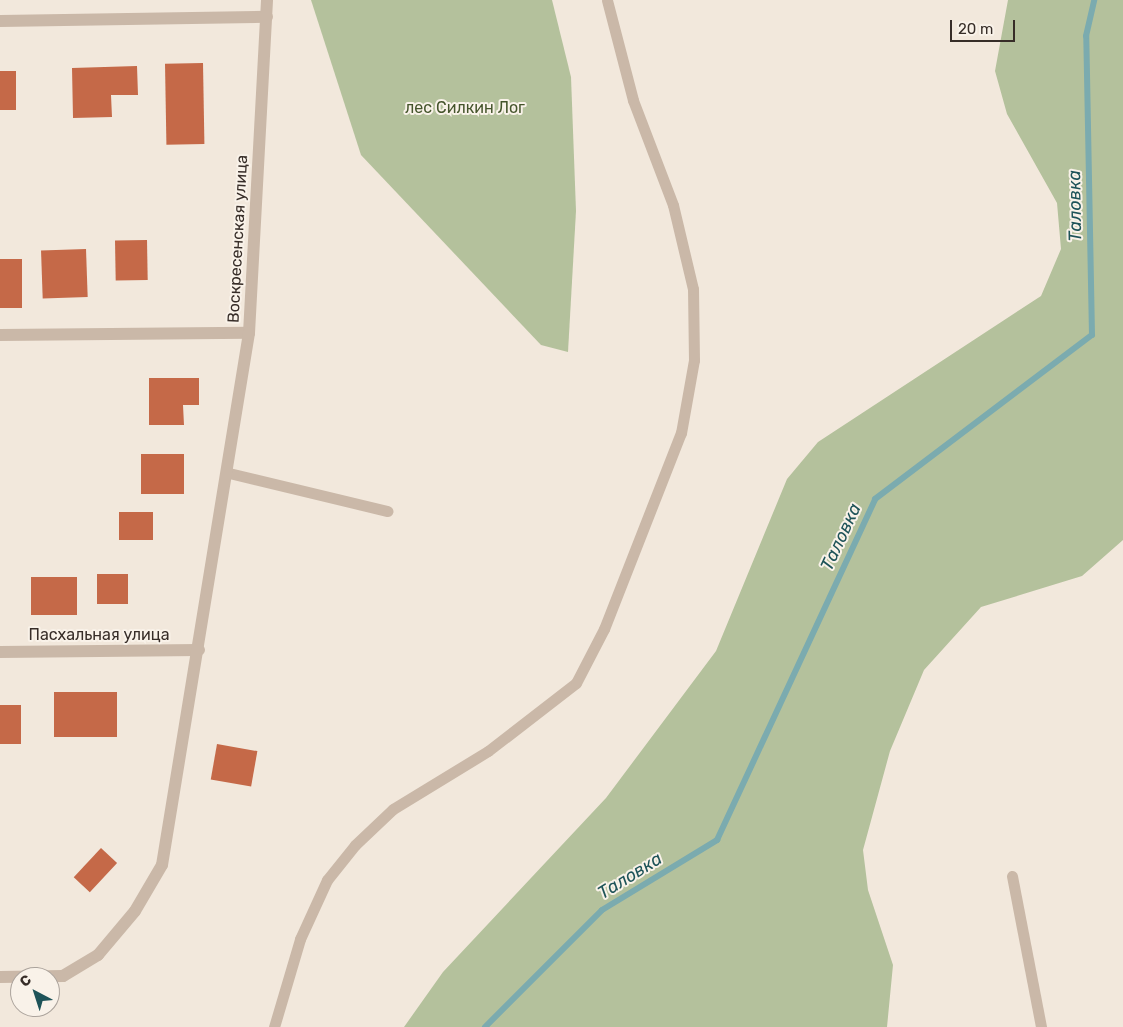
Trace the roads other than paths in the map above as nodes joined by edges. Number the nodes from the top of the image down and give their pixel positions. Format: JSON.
{"nodes":[{"id":1,"x":267,"y":0,"type":"edge"},
{"id":2,"x":607,"y":0,"type":"edge"},
{"id":3,"x":267,"y":17,"type":"junction"},
{"id":4,"x":0,"y":21,"type":"edge"},
{"id":5,"x":249,"y":333,"type":"junction"},
{"id":6,"x":0,"y":335,"type":"edge"},
{"id":7,"x":229,"y":473,"type":"junction"},
{"id":8,"x":388,"y":511,"type":"dead end"},
{"id":9,"x":199,"y":650,"type":"junction"},
{"id":10,"x":0,"y":652,"type":"edge"},
{"id":11,"x":1012,"y":876,"type":"dead end"},
{"id":12,"x":0,"y":977,"type":"edge"},
{"id":13,"x":274,"y":1027,"type":"edge"},
{"id":14,"x":1041,"y":1027,"type":"edge"}],
"edges":[{"from":1,"to":3,"type":"street","name":"Воскресенская улица"},
{"from":2,"to":13,"type":"lane"},
{"from":3,"to":4,"type":"street"},
{"from":3,"to":5,"type":"street","name":"Воскресенская улица"},
{"from":5,"to":6,"type":"street","name":"Воскресенская улица"},
{"from":5,"to":7,"type":"street"},
{"from":7,"to":8,"type":"lane"},
{"from":7,"to":9,"type":"street"},
{"from":9,"to":10,"type":"street","name":"Пасхальная улица"},
{"from":9,"to":12,"type":"street"},
{"from":11,"to":14,"type":"lane"}]}
